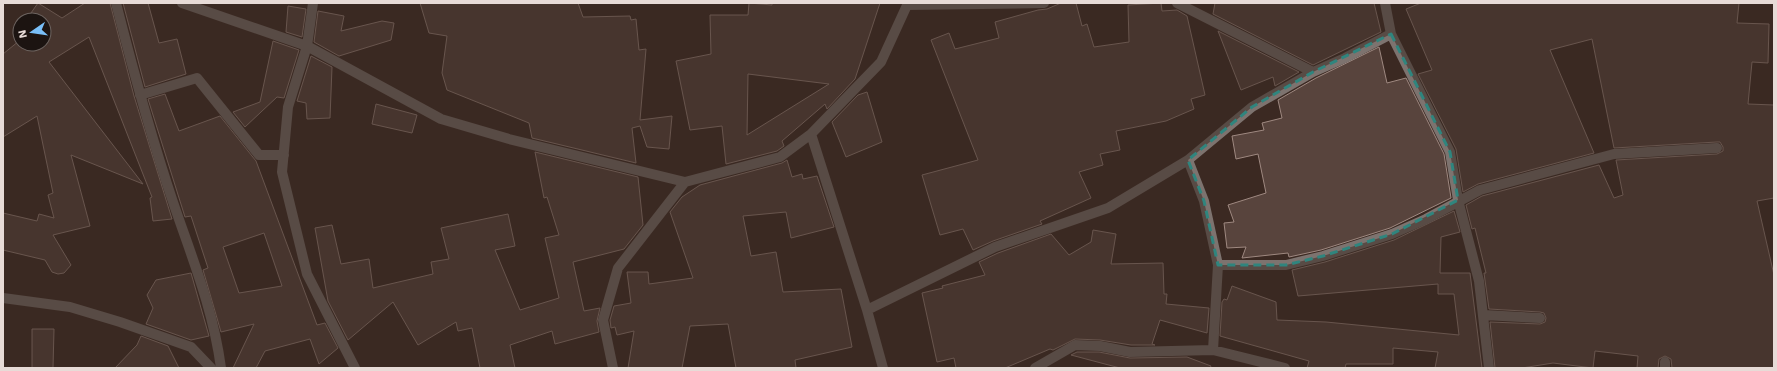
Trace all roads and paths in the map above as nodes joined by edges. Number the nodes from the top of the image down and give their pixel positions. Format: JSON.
{"nodes":[{"id":1,"x":116,"y":3,"type":"edge"},
{"id":2,"x":182,"y":3,"type":"edge"},
{"id":3,"x":313,"y":3,"type":"edge"},
{"id":4,"x":1044,"y":3,"type":"edge"},
{"id":5,"x":1177,"y":3,"type":"edge"},
{"id":6,"x":1385,"y":3,"type":"edge"},
{"id":7,"x":908,"y":4,"type":"edge"},
{"id":8,"x":1392,"y":34,"type":"junction"},
{"id":9,"x":307,"y":46,"type":"junction"},
{"id":10,"x":1313,"y":72,"type":"junction"},
{"id":11,"x":140,"y":95,"type":"junction"},
{"id":12,"x":811,"y":134,"type":"junction"},
{"id":13,"x":1717,"y":148,"type":"dead end"},
{"id":14,"x":284,"y":155,"type":"junction"},
{"id":15,"x":1188,"y":160,"type":"junction"},
{"id":16,"x":685,"y":182,"type":"junction"},
{"id":17,"x":1458,"y":200,"type":"junction"},
{"id":18,"x":1218,"y":265,"type":"junction"},
{"id":19,"x":3,"y":298,"type":"edge"},
{"id":20,"x":867,"y":310,"type":"junction"},
{"id":21,"x":1484,"y":315,"type":"junction"},
{"id":22,"x":1540,"y":318,"type":"dead end"},
{"id":23,"x":1213,"y":350,"type":"junction"},
{"id":24,"x":211,"y":368,"type":"edge"},
{"id":25,"x":220,"y":368,"type":"edge"},
{"id":26,"x":355,"y":368,"type":"edge"},
{"id":27,"x":613,"y":368,"type":"edge"},
{"id":28,"x":883,"y":368,"type":"edge"},
{"id":29,"x":1035,"y":368,"type":"edge"},
{"id":30,"x":1285,"y":368,"type":"edge"},
{"id":31,"x":1489,"y":368,"type":"edge"}],
"edges":[{"from":1,"to":11,"type":"street"},
{"from":2,"to":9,"type":"street"},
{"from":3,"to":9,"type":"street"},
{"from":4,"to":7,"type":"street"},
{"from":5,"to":10,"type":"street"},
{"from":6,"to":8,"type":"street"},
{"from":7,"to":12,"type":"street"},
{"from":8,"to":10,"type":"street"},
{"from":8,"to":17,"type":"street"},
{"from":9,"to":14,"type":"street"},
{"from":9,"to":16,"type":"street"},
{"from":10,"to":15,"type":"street"},
{"from":11,"to":14,"type":"street"},
{"from":11,"to":25,"type":"street"},
{"from":12,"to":16,"type":"street"},
{"from":12,"to":20,"type":"street"},
{"from":13,"to":17,"type":"street"},
{"from":14,"to":26,"type":"street"},
{"from":15,"to":18,"type":"street"},
{"from":15,"to":20,"type":"street"},
{"from":16,"to":27,"type":"street"},
{"from":17,"to":18,"type":"street"},
{"from":17,"to":21,"type":"street"},
{"from":18,"to":23,"type":"street"},
{"from":19,"to":24,"type":"street"},
{"from":20,"to":28,"type":"street"},
{"from":21,"to":22,"type":"street"},
{"from":21,"to":31,"type":"street"},
{"from":23,"to":29,"type":"street"},
{"from":23,"to":30,"type":"street"}]}
